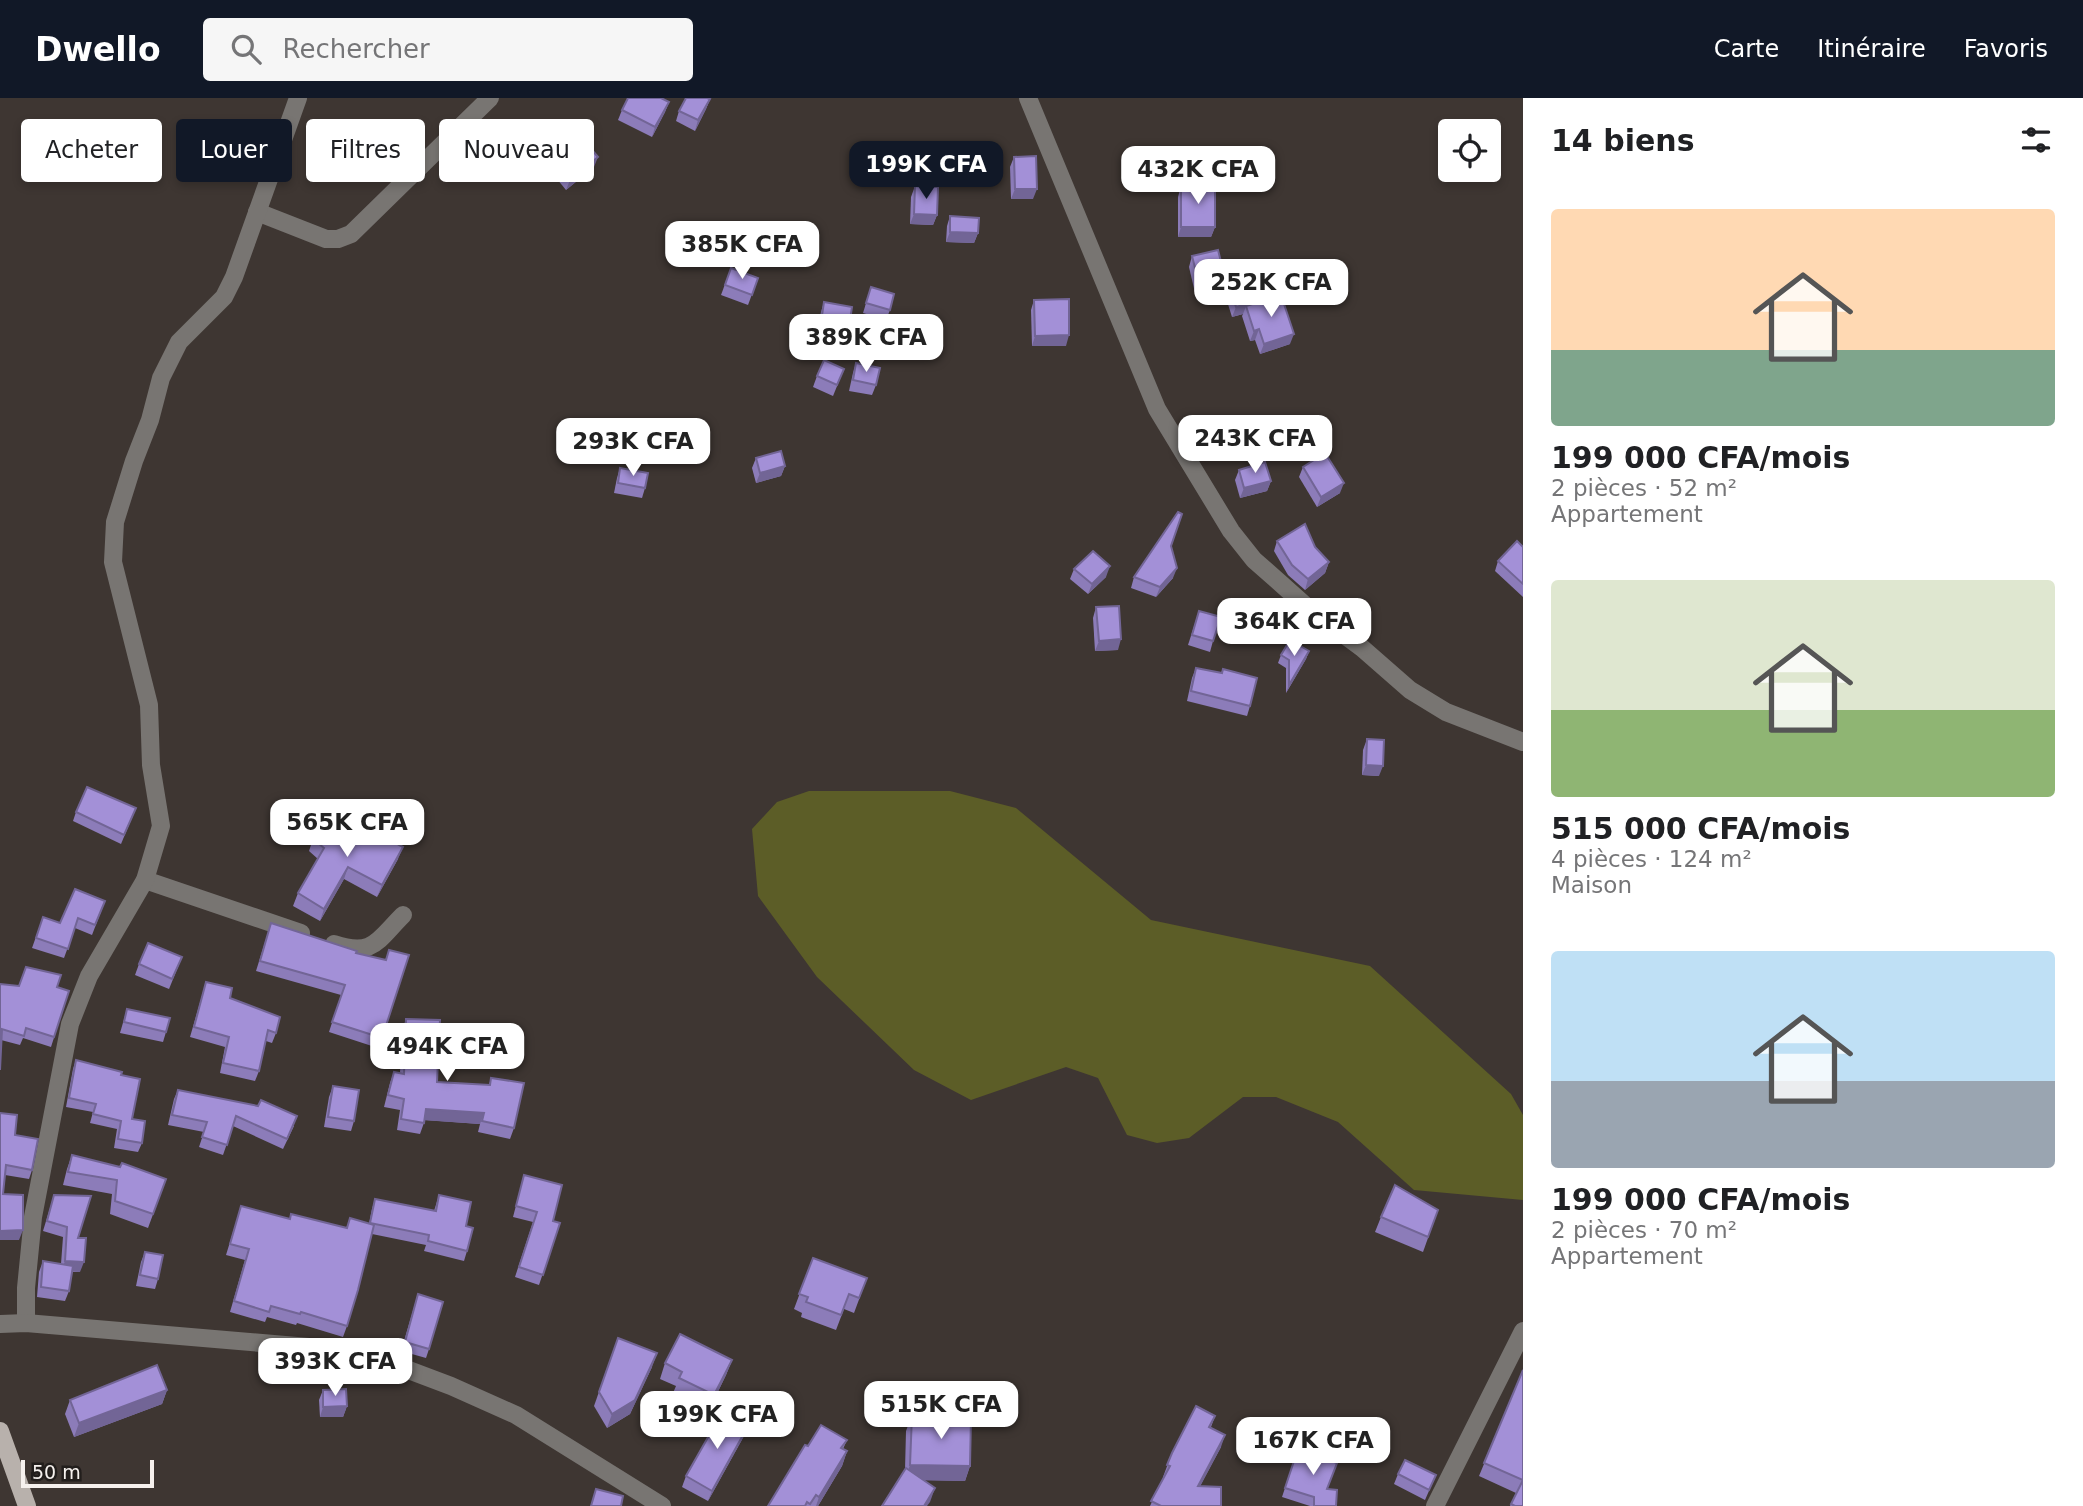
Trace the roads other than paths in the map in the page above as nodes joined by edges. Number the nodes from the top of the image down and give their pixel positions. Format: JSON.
{"nodes":[{"id":1,"x":298,"y":98,"type":"edge"},
{"id":2,"x":490,"y":98,"type":"edge"},
{"id":3,"x":1028,"y":98,"type":"edge"},
{"id":4,"x":257,"y":212,"type":"junction"},
{"id":5,"x":1523,"y":742,"type":"edge"},
{"id":6,"x":145,"y":880,"type":"junction"},
{"id":7,"x":403,"y":915,"type":"dead end"},
{"id":8,"x":26,"y":1323,"type":"junction"},
{"id":9,"x":0,"y":1324,"type":"edge"},
{"id":10,"x":1523,"y":1331,"type":"edge"},
{"id":11,"x":0,"y":1431,"type":"edge"},
{"id":12,"x":27,"y":1506,"type":"edge"},
{"id":13,"x":662,"y":1506,"type":"edge"},
{"id":14,"x":1435,"y":1506,"type":"edge"}],
"edges":[{"from":1,"to":4,"type":"street"},
{"from":2,"to":4,"type":"street"},
{"from":3,"to":5,"type":"street"},
{"from":4,"to":6,"type":"street"},
{"from":6,"to":7,"type":"street"},
{"from":6,"to":8,"type":"street"},
{"from":8,"to":9,"type":"street"},
{"from":8,"to":13,"type":"street"},
{"from":10,"to":14,"type":"street"},
{"from":11,"to":12,"type":"main road"}]}
